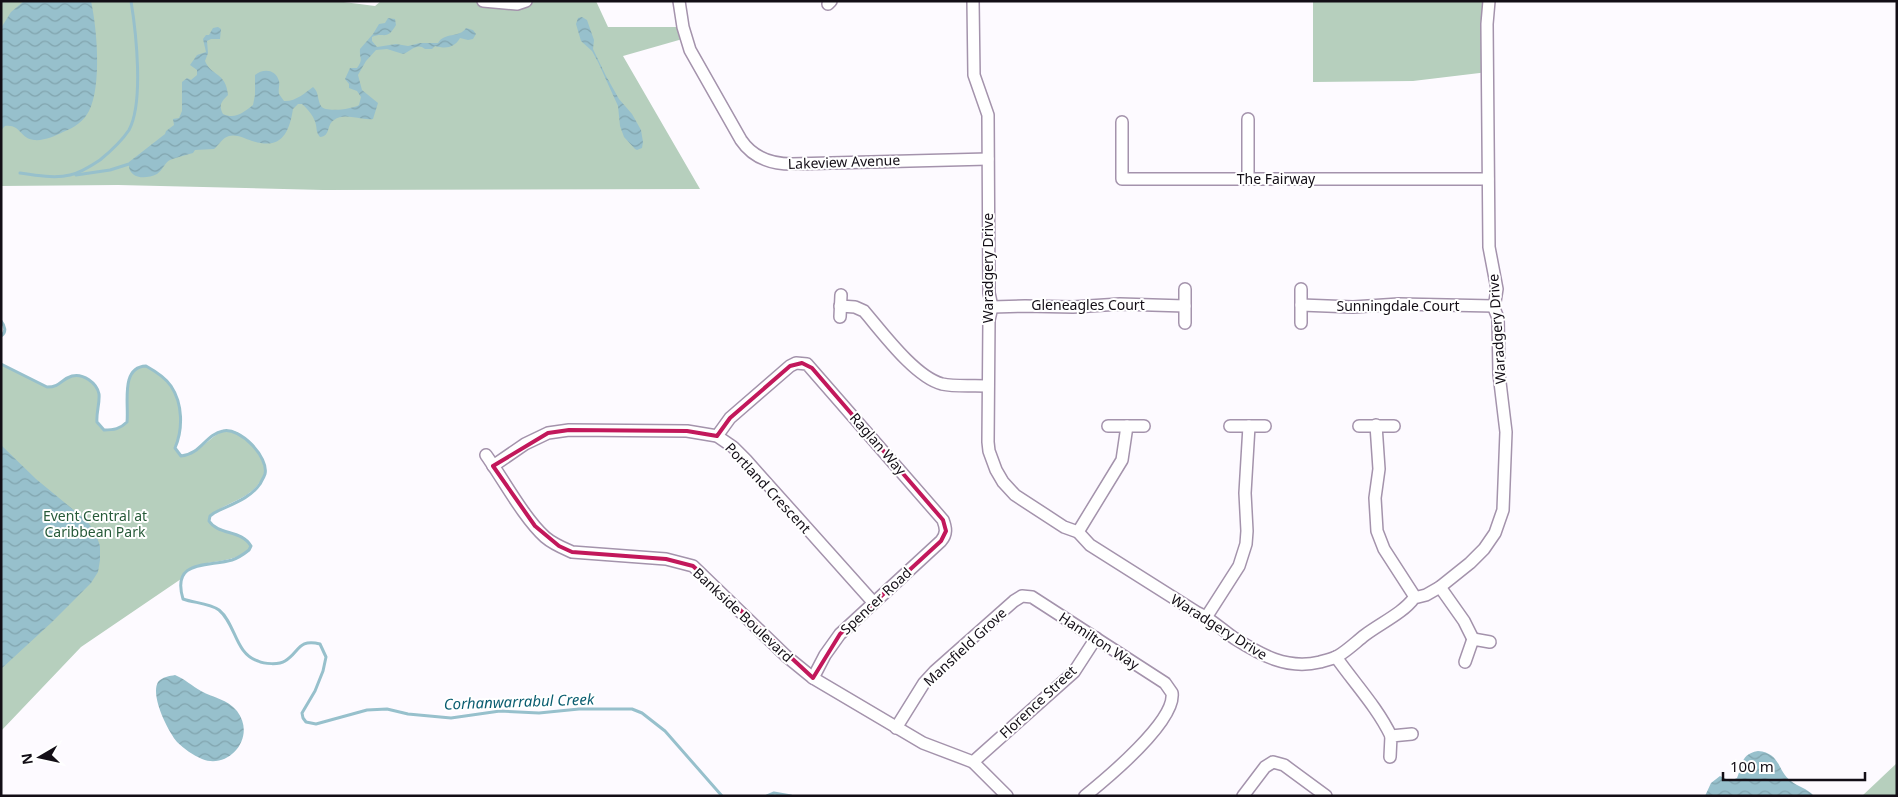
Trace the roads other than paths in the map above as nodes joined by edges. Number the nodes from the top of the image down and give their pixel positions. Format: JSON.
{"nodes":[{"id":1,"x":483,"y":1,"type":"edge"},
{"id":2,"x":526,"y":1,"type":"edge"},
{"id":3,"x":679,"y":1,"type":"edge"},
{"id":4,"x":973,"y":1,"type":"edge"},
{"id":5,"x":1490,"y":1,"type":"edge"},
{"id":6,"x":499,"y":2,"type":"edge"},
{"id":7,"x":1248,"y":120,"type":"dead end"},
{"id":8,"x":1122,"y":122,"type":"dead end"},
{"id":9,"x":988,"y":159,"type":"junction"},
{"id":10,"x":1248,"y":178,"type":"junction"},
{"id":11,"x":1488,"y":179,"type":"junction"},
{"id":12,"x":1185,"y":289,"type":"dead end"},
{"id":13,"x":1301,"y":289,"type":"dead end"},
{"id":14,"x":1301,"y":305,"type":"junction"},
{"id":15,"x":840,"y":306,"type":"dead end"},
{"id":16,"x":1184,"y":306,"type":"junction"},
{"id":17,"x":1494,"y":306,"type":"junction"},
{"id":18,"x":992,"y":307,"type":"junction"},
{"id":19,"x":1185,"y":323,"type":"dead end"},
{"id":20,"x":1301,"y":323,"type":"dead end"},
{"id":21,"x":988,"y":386,"type":"junction"},
{"id":22,"x":1376,"y":425,"type":"junction"},
{"id":23,"x":1108,"y":426,"type":"dead end"},
{"id":24,"x":1127,"y":426,"type":"junction"},
{"id":25,"x":1144,"y":426,"type":"dead end"},
{"id":26,"x":1230,"y":426,"type":"dead end"},
{"id":27,"x":1248,"y":426,"type":"junction"},
{"id":28,"x":1265,"y":426,"type":"dead end"},
{"id":29,"x":1359,"y":426,"type":"dead end"},
{"id":30,"x":1394,"y":426,"type":"dead end"},
{"id":31,"x":718,"y":436,"type":"junction"},
{"id":32,"x":486,"y":455,"type":"dead end"},
{"id":33,"x":493,"y":466,"type":"junction"},
{"id":34,"x":946,"y":531,"type":"joint"},
{"id":35,"x":1078,"y":532,"type":"junction"},
{"id":36,"x":1440,"y":587,"type":"junction"},
{"id":37,"x":1022,"y":596,"type":"joint"},
{"id":38,"x":1415,"y":597,"type":"junction"},
{"id":39,"x":873,"y":602,"type":"junction"},
{"id":40,"x":1207,"y":616,"type":"junction"},
{"id":41,"x":1096,"y":638,"type":"junction"},
{"id":42,"x":1473,"y":639,"type":"junction"},
{"id":43,"x":1490,"y":642,"type":"dead end"},
{"id":44,"x":1336,"y":657,"type":"junction"},
{"id":45,"x":1465,"y":662,"type":"dead end"},
{"id":46,"x":813,"y":678,"type":"junction"},
{"id":47,"x":896,"y":728,"type":"junction"},
{"id":48,"x":1412,"y":734,"type":"dead end"},
{"id":49,"x":1391,"y":736,"type":"junction"},
{"id":50,"x":1390,"y":757,"type":"dead end"},
{"id":51,"x":973,"y":762,"type":"junction"},
{"id":52,"x":1007,"y":796,"type":"edge"},
{"id":53,"x":1085,"y":796,"type":"edge"},
{"id":54,"x":1243,"y":796,"type":"edge"},
{"id":55,"x":1326,"y":796,"type":"edge"}],
"edges":[{"from":1,"to":6,"type":"street"},
{"from":2,"to":6,"type":"street"},
{"from":3,"to":9,"type":"street","name":"Lakeview Avenue"},
{"from":4,"to":9,"type":"street","name":"Waradgery Drive"},
{"from":5,"to":11,"type":"street","name":"Waradgery Drive"},
{"from":7,"to":10,"type":"street"},
{"from":8,"to":10,"type":"street","name":"The Fairway"},
{"from":9,"to":18,"type":"street","name":"Waradgery Drive"},
{"from":10,"to":11,"type":"street","name":"The Fairway"},
{"from":11,"to":17,"type":"street","name":"Waradgery Drive"},
{"from":12,"to":16,"type":"street"},
{"from":13,"to":14,"type":"street"},
{"from":14,"to":17,"type":"street","name":"Sunningdale Court"},
{"from":14,"to":20,"type":"street"},
{"from":15,"to":21,"type":"street"},
{"from":16,"to":18,"type":"street","name":"Gleneagles Court"},
{"from":16,"to":19,"type":"street"},
{"from":17,"to":36,"type":"street","name":"Waradgery Drive"},
{"from":18,"to":21,"type":"street","name":"Waradgery Drive"},
{"from":21,"to":35,"type":"street","name":"Waradgery Drive"},
{"from":22,"to":29,"type":"street"},
{"from":22,"to":30,"type":"street"},
{"from":22,"to":38,"type":"street"},
{"from":23,"to":24,"type":"street"},
{"from":24,"to":25,"type":"street"},
{"from":24,"to":35,"type":"street"},
{"from":26,"to":27,"type":"street"},
{"from":27,"to":28,"type":"street"},
{"from":27,"to":40,"type":"street"},
{"from":31,"to":33,"type":"street","name":"Portland Crescent"},
{"from":31,"to":34,"type":"street","name":"Raglan Way"},
{"from":31,"to":39,"type":"street","name":"Portland Crescent"},
{"from":32,"to":33,"type":"street","name":"Bankside Boulevard"},
{"from":33,"to":46,"type":"street","name":"Bankside Boulevard"},
{"from":34,"to":39,"type":"street","name":"Spencer Road"},
{"from":35,"to":40,"type":"street","name":"Waradgery Drive"},
{"from":36,"to":38,"type":"street","name":"Waradgery Drive"},
{"from":36,"to":42,"type":"street"},
{"from":37,"to":41,"type":"street","name":"Hamilton Way"},
{"from":37,"to":47,"type":"street","name":"Mansfield Grove"},
{"from":38,"to":44,"type":"street","name":"Waradgery Drive"},
{"from":39,"to":46,"type":"street","name":"Spencer Road"},
{"from":40,"to":44,"type":"street","name":"Waradgery Drive"},
{"from":41,"to":51,"type":"street","name":"Florence Street"},
{"from":41,"to":53,"type":"street","name":"Hamilton Way"},
{"from":42,"to":43,"type":"street"},
{"from":42,"to":45,"type":"street"},
{"from":44,"to":49,"type":"street"},
{"from":46,"to":47,"type":"street","name":"Bankside Boulevard"},
{"from":47,"to":51,"type":"street","name":"Bankside Boulevard"},
{"from":48,"to":49,"type":"street"},
{"from":49,"to":50,"type":"street"},
{"from":51,"to":52,"type":"street","name":"Bankside Boulevard"},
{"from":54,"to":55,"type":"street"}]}
